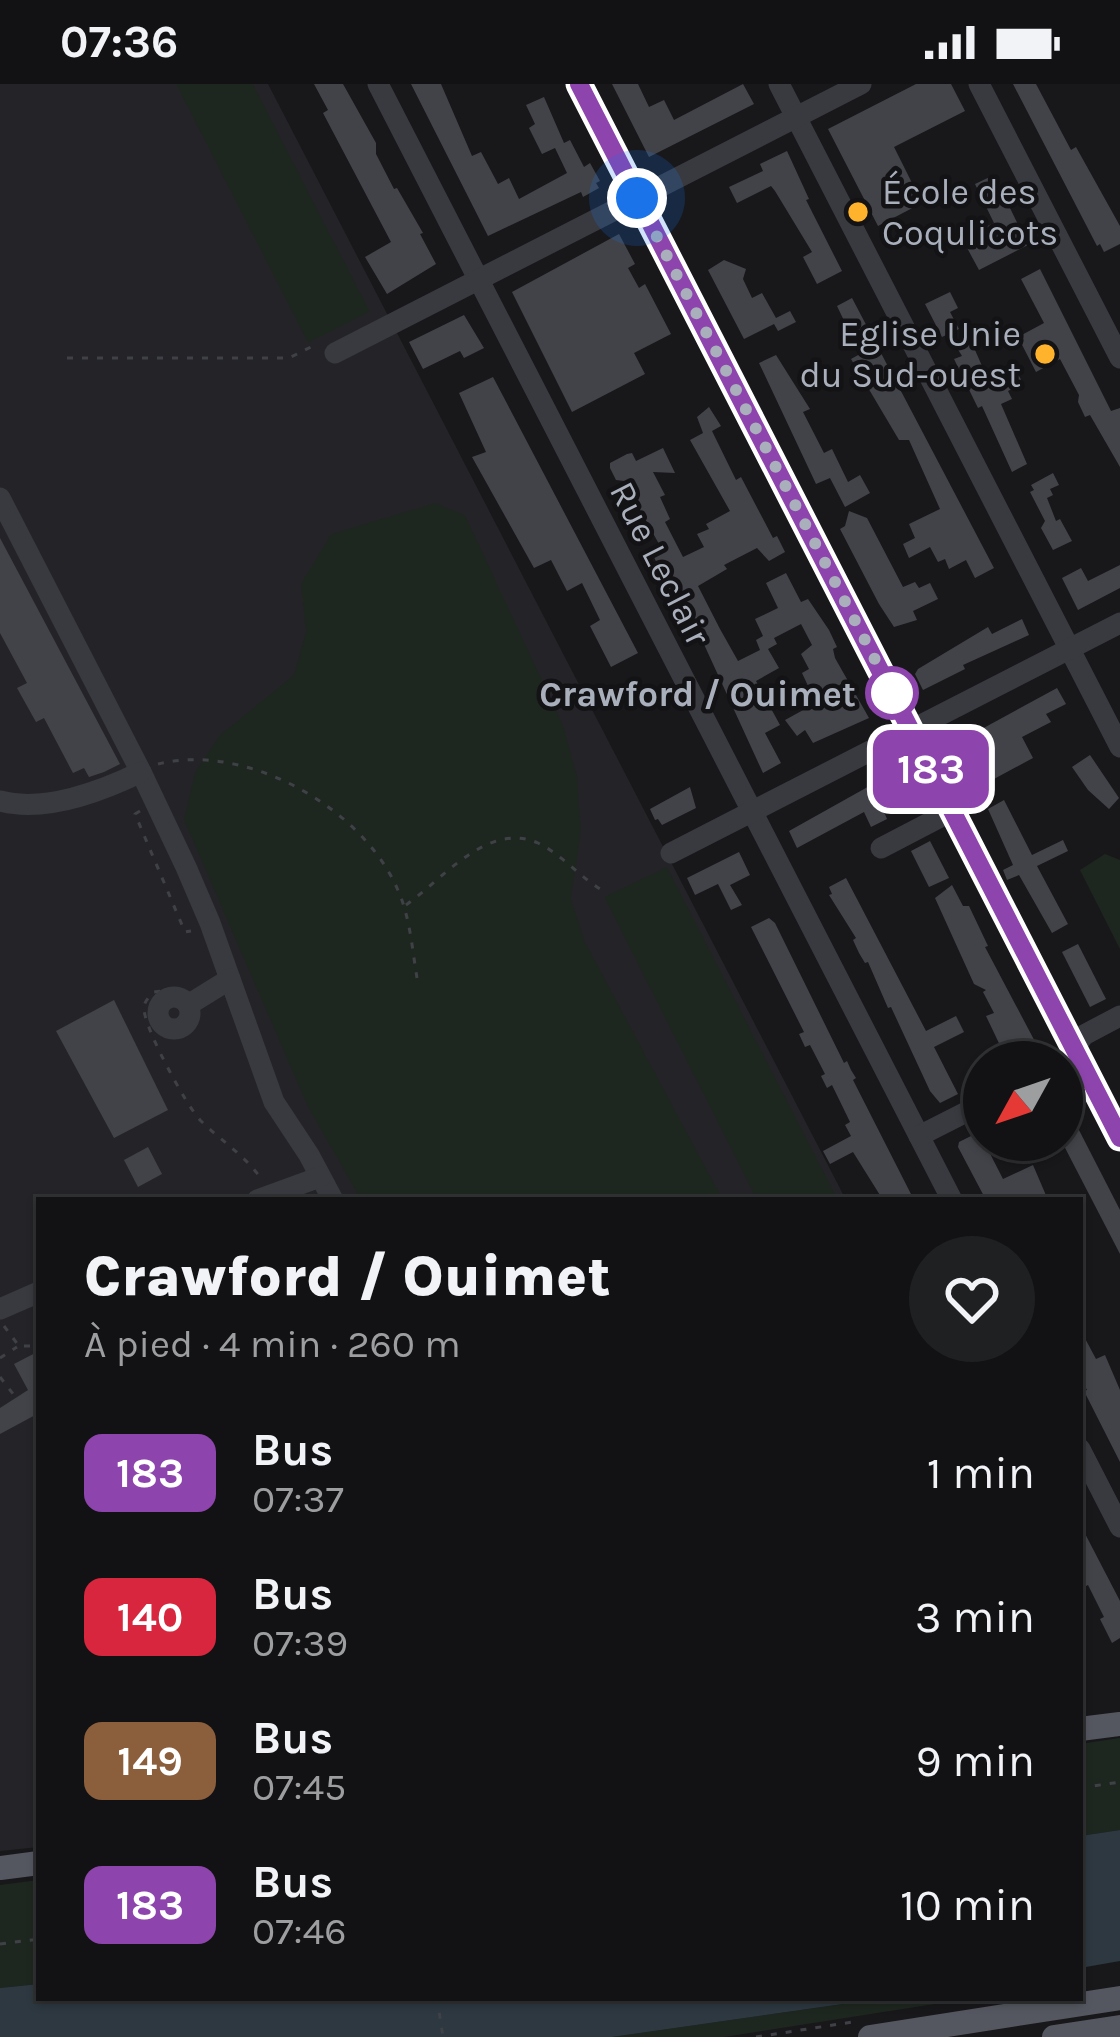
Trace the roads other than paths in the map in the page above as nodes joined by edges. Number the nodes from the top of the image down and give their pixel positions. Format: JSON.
{"nodes":[{"id":1,"x":378,"y":84,"type":"edge"},
{"id":2,"x":579,"y":84,"type":"edge"},
{"id":3,"x":779,"y":84,"type":"edge"},
{"id":4,"x":861,"y":84,"type":"edge"},
{"id":5,"x":980,"y":84,"type":"edge"},
{"id":6,"x":796,"y":118,"type":"junction"},
{"id":7,"x":637,"y":198,"type":"junction"},
{"id":8,"x":478,"y":279,"type":"junction"},
{"id":9,"x":324,"y":349,"type":"road end"},
{"id":10,"x":1120,"y":358,"type":"edge"},
{"id":11,"x":0,"y":499,"type":"edge"},
{"id":12,"x":1120,"y":622,"type":"edge"},
{"id":13,"x":1070,"y":649,"type":"junction"},
{"id":14,"x":911,"y":730,"type":"junction"},
{"id":15,"x":1120,"y":747,"type":"edge"},
{"id":16,"x":141,"y":772,"type":"junction"},
{"id":17,"x":0,"y":802,"type":"edge"},
{"id":18,"x":752,"y":811,"type":"junction"},
{"id":19,"x":952,"y":811,"type":"junction"},
{"id":20,"x":881,"y":848,"type":"dead end"},
{"id":21,"x":671,"y":853,"type":"dead end"},
{"id":22,"x":230,"y":979,"type":"junction"},
{"id":23,"x":188,"y":1006,"type":"dead end"},
{"id":24,"x":1120,"y":1016,"type":"edge"},
{"id":25,"x":1061,"y":1041,"type":"edge"},
{"id":26,"x":1079,"y":1041,"type":"edge"},
{"id":27,"x":1083,"y":1079,"type":"edge"},
{"id":28,"x":963,"y":1114,"type":"edge"},
{"id":29,"x":919,"y":1136,"type":"junction"},
{"id":30,"x":1120,"y":1138,"type":"edge"},
{"id":31,"x":320,"y":1177,"type":"junction"},
{"id":32,"x":265,"y":1197,"type":"edge"},
{"id":33,"x":331,"y":1197,"type":"edge"},
{"id":34,"x":950,"y":1197,"type":"edge"},
{"id":35,"x":36,"y":1293,"type":"edge"},
{"id":36,"x":0,"y":1309,"type":"edge"},
{"id":37,"x":1083,"y":1455,"type":"edge"},
{"id":38,"x":1120,"y":1527,"type":"edge"},
{"id":39,"x":1120,"y":1724,"type":"edge"},
{"id":40,"x":1083,"y":1729,"type":"edge"},
{"id":41,"x":36,"y":1863,"type":"edge"},
{"id":42,"x":0,"y":1868,"type":"edge"},
{"id":43,"x":1120,"y":1998,"type":"edge"},
{"id":44,"x":1120,"y":2026,"type":"edge"},
{"id":45,"x":870,"y":2037,"type":"edge"},
{"id":46,"x":1054,"y":2037,"type":"edge"}],
"edges":[{"from":1,"to":8,"type":"street","name":"Rue Leclair"},
{"from":2,"to":7,"type":"street"},
{"from":3,"to":6,"type":"street"},
{"from":4,"to":6,"type":"street"},
{"from":5,"to":10,"type":"street"},
{"from":6,"to":7,"type":"street"},
{"from":6,"to":13,"type":"street"},
{"from":7,"to":8,"type":"street"},
{"from":7,"to":14,"type":"street"},
{"from":8,"to":9,"type":"street"},
{"from":8,"to":18,"type":"street","name":"Rue Leclair"},
{"from":11,"to":16,"type":"street"},
{"from":12,"to":13,"type":"street"},
{"from":13,"to":14,"type":"street"},
{"from":13,"to":15,"type":"street"},
{"from":14,"to":18,"type":"street"},
{"from":14,"to":19,"type":"street"},
{"from":16,"to":17,"type":"street"},
{"from":16,"to":22,"type":"street"},
{"from":18,"to":21,"type":"street"},
{"from":18,"to":29,"type":"street","name":"Rue Leclair"},
{"from":19,"to":20,"type":"street"},
{"from":19,"to":25,"type":"street"},
{"from":22,"to":23,"type":"street"},
{"from":22,"to":31,"type":"street"},
{"from":24,"to":26,"type":"street"},
{"from":27,"to":30,"type":"street"},
{"from":28,"to":29,"type":"street"},
{"from":29,"to":34,"type":"street","name":"Rue Leclair"},
{"from":31,"to":32,"type":"street"},
{"from":31,"to":33,"type":"street"},
{"from":35,"to":36,"type":"street"},
{"from":37,"to":38,"type":"street"},
{"from":39,"to":40,"type":"main road"},
{"from":41,"to":42,"type":"main road"},
{"from":43,"to":45,"type":"main road"},
{"from":44,"to":46,"type":"main road"}]}
